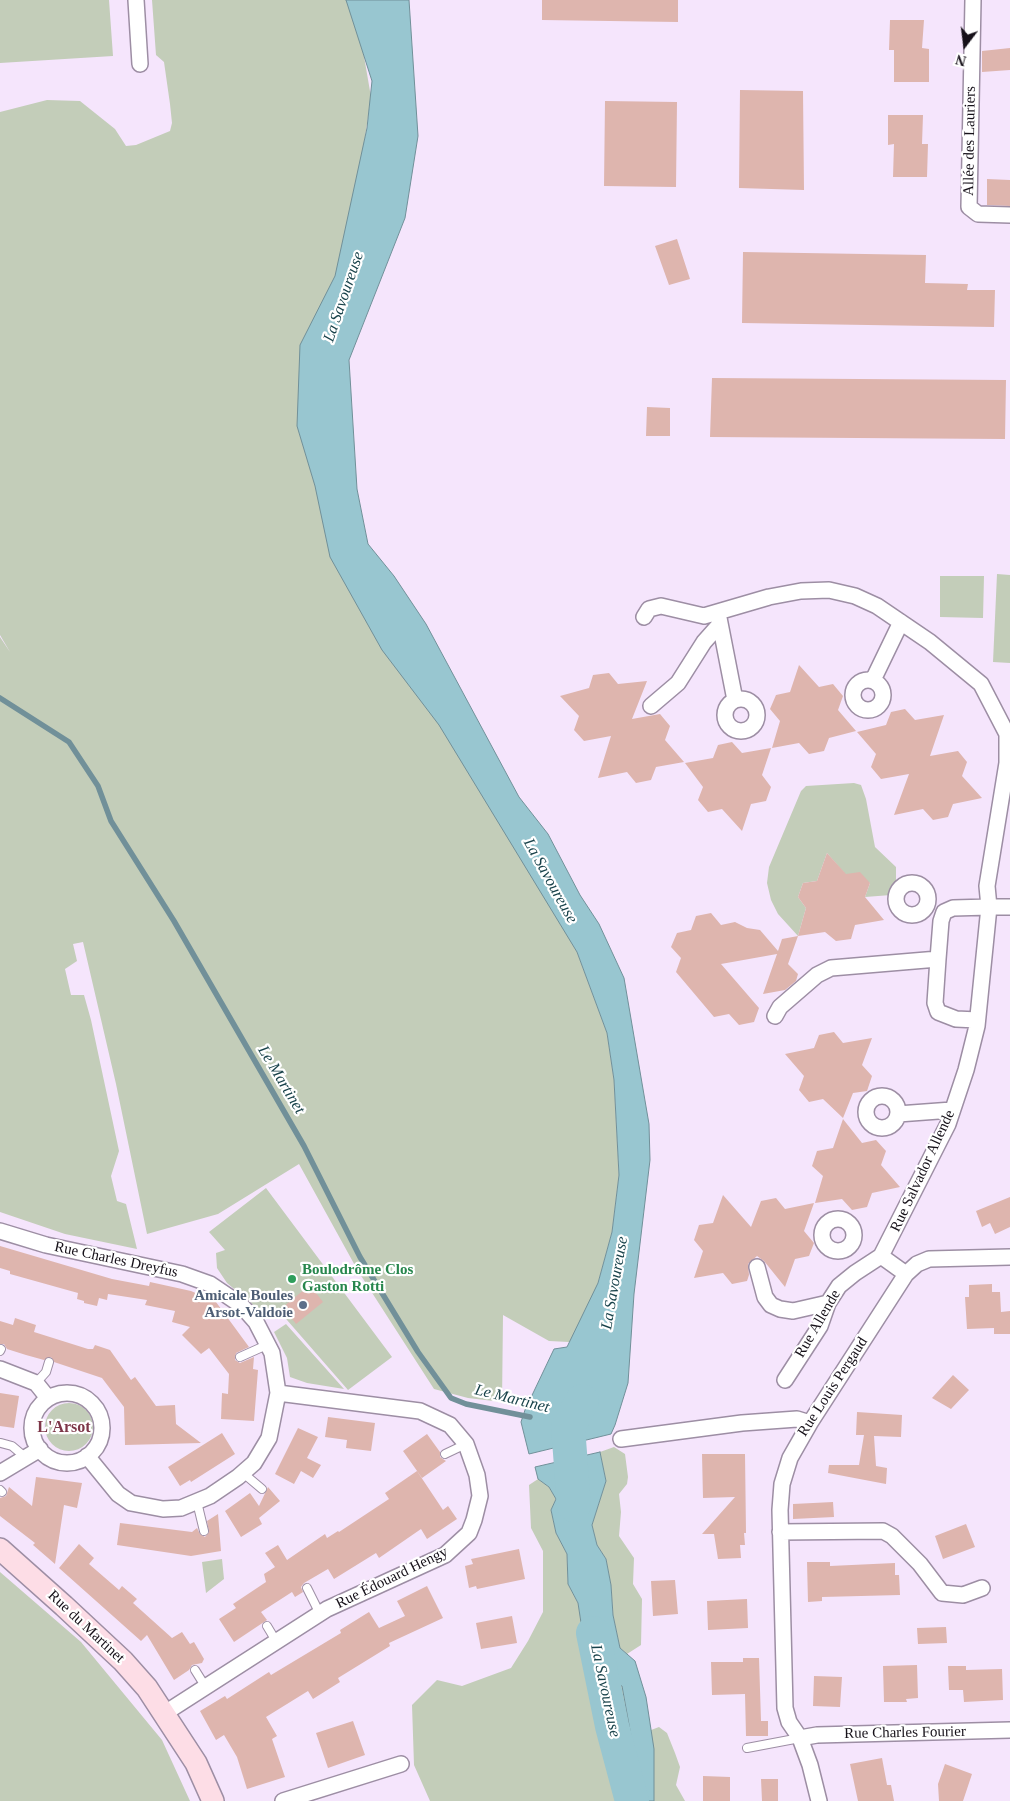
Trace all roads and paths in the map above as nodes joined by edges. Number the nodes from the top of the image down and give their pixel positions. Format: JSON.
{"nodes":[{"id":1,"x":136,"y":0,"type":"edge"},
{"id":2,"x":973,"y":0,"type":"edge"},
{"id":3,"x":140,"y":64,"type":"dead end"},
{"id":4,"x":1010,"y":215,"type":"edge"},
{"id":5,"x":644,"y":617,"type":"dead end"},
{"id":6,"x":719,"y":618,"type":"junction"},
{"id":7,"x":901,"y":622,"type":"junction"},
{"id":8,"x":873,"y":680,"type":"dead end"},
{"id":9,"x":735,"y":700,"type":"dead end"},
{"id":10,"x":651,"y":706,"type":"dead end"},
{"id":11,"x":928,"y":902,"type":"dead end"},
{"id":12,"x":989,"y":907,"type":"junction"},
{"id":13,"x":1010,"y":907,"type":"edge"},
{"id":14,"x":944,"y":912,"type":"junction"},
{"id":15,"x":938,"y":959,"type":"junction"},
{"id":16,"x":775,"y":1016,"type":"dead end"},
{"id":17,"x":977,"y":1020,"type":"junction"},
{"id":18,"x":952,"y":1110,"type":"junction"},
{"id":19,"x":898,"y":1114,"type":"dead end"},
{"id":20,"x":0,"y":1231,"type":"edge"},
{"id":21,"x":851,"y":1245,"type":"dead end"},
{"id":22,"x":1010,"y":1257,"type":"edge"},
{"id":23,"x":875,"y":1260,"type":"junction"},
{"id":24,"x":757,"y":1267,"type":"dead end"},
{"id":25,"x":906,"y":1274,"type":"junction"},
{"id":26,"x":828,"y":1303,"type":"junction"},
{"id":27,"x":269,"y":1344,"type":"junction"},
{"id":28,"x":240,"y":1357,"type":"dead end"},
{"id":29,"x":49,"y":1362,"type":"dead end"},
{"id":30,"x":0,"y":1369,"type":"edge"},
{"id":31,"x":785,"y":1380,"type":"dead end"},
{"id":32,"x":36,"y":1383,"type":"junction"},
{"id":33,"x":278,"y":1393,"type":"junction"},
{"id":34,"x":48,"y":1398,"type":"junction"},
{"id":35,"x":810,"y":1423,"type":"junction"},
{"id":36,"x":621,"y":1439,"type":"dead end"},
{"id":37,"x":1,"y":1444,"type":"edge"},
{"id":38,"x":466,"y":1444,"type":"junction"},
{"id":39,"x":40,"y":1449,"type":"junction"},
{"id":40,"x":445,"y":1454,"type":"dead end"},
{"id":41,"x":86,"y":1456,"type":"junction"},
{"id":42,"x":25,"y":1457,"type":"junction"},
{"id":43,"x":0,"y":1473,"type":"edge"},
{"id":44,"x":243,"y":1473,"type":"junction"},
{"id":45,"x":262,"y":1489,"type":"dead end"},
{"id":46,"x":197,"y":1502,"type":"junction"},
{"id":47,"x":204,"y":1531,"type":"dead end"},
{"id":48,"x":780,"y":1532,"type":"junction"},
{"id":49,"x":0,"y":1549,"type":"edge"},
{"id":50,"x":307,"y":1588,"type":"dead end"},
{"id":51,"x":982,"y":1588,"type":"dead end"},
{"id":52,"x":320,"y":1614,"type":"junction"},
{"id":53,"x":267,"y":1626,"type":"dead end"},
{"id":54,"x":276,"y":1641,"type":"junction"},
{"id":55,"x":195,"y":1670,"type":"dead end"},
{"id":56,"x":204,"y":1686,"type":"junction"},
{"id":57,"x":165,"y":1713,"type":"junction"},
{"id":58,"x":1010,"y":1730,"type":"edge"},
{"id":59,"x":800,"y":1738,"type":"junction"},
{"id":60,"x":747,"y":1748,"type":"dead end"},
{"id":61,"x":401,"y":1764,"type":"dead end"},
{"id":62,"x":213,"y":1801,"type":"edge"},
{"id":63,"x":283,"y":1801,"type":"edge"},
{"id":64,"x":819,"y":1801,"type":"edge"}],
"edges":[{"from":1,"to":3,"type":"street"},
{"from":2,"to":4,"type":"street","name":"Allée des Lauriers"},
{"from":5,"to":6,"type":"street","name":"Rue Salvador Allende"},
{"from":6,"to":7,"type":"street","name":"Rue Salvador Allende"},
{"from":6,"to":9,"type":"street"},
{"from":6,"to":10,"type":"street"},
{"from":7,"to":8,"type":"street"},
{"from":7,"to":12,"type":"street","name":"Rue Salvador Allende"},
{"from":11,"to":14,"type":"street"},
{"from":12,"to":13,"type":"street"},
{"from":12,"to":14,"type":"street"},
{"from":12,"to":17,"type":"street","name":"Rue Salvador Allende"},
{"from":14,"to":15,"type":"street"},
{"from":15,"to":16,"type":"street"},
{"from":15,"to":17,"type":"street"},
{"from":17,"to":18,"type":"street","name":"Rue Salvador Allende"},
{"from":18,"to":19,"type":"street"},
{"from":18,"to":23,"type":"street","name":"Rue Salvador Allende"},
{"from":20,"to":27,"type":"street","name":"Rue Charles Dreyfus"},
{"from":21,"to":23,"type":"street"},
{"from":22,"to":25,"type":"street","name":"Rue Louis Pergaud"},
{"from":23,"to":25,"type":"street"},
{"from":23,"to":26,"type":"street","name":"Rue Allende"},
{"from":24,"to":26,"type":"street"},
{"from":25,"to":35,"type":"street","name":"Rue Louis Pergaud"},
{"from":26,"to":31,"type":"street","name":"Rue Allende"},
{"from":27,"to":28,"type":"lane"},
{"from":27,"to":33,"type":"street","name":"Rue Charles Dreyfus"},
{"from":29,"to":32,"type":"lane"},
{"from":30,"to":32,"type":"street"},
{"from":32,"to":34,"type":"street"},
{"from":33,"to":38,"type":"street","name":"Rue Édouard Hengy"},
{"from":33,"to":44,"type":"street","name":"Rue Charles Dreyfus"},
{"from":34,"to":39,"type":"street"},
{"from":34,"to":41,"type":"street"},
{"from":35,"to":36,"type":"street"},
{"from":35,"to":48,"type":"street","name":"Rue Louis Pergaud"},
{"from":37,"to":42,"type":"lane"},
{"from":38,"to":40,"type":"lane"},
{"from":38,"to":52,"type":"street","name":"Rue Édouard Hengy"},
{"from":39,"to":41,"type":"street"},
{"from":39,"to":42,"type":"street"},
{"from":41,"to":46,"type":"street","name":"Rue Charles Dreyfus"},
{"from":42,"to":43,"type":"street"},
{"from":44,"to":45,"type":"lane"},
{"from":44,"to":46,"type":"street","name":"Rue Charles Dreyfus"},
{"from":46,"to":47,"type":"lane"},
{"from":48,"to":51,"type":"street"},
{"from":48,"to":59,"type":"street","name":"Rue Louis Pergaud"},
{"from":49,"to":57,"type":"main road","name":"Rue du Martinet"},
{"from":50,"to":52,"type":"lane"},
{"from":52,"to":54,"type":"street","name":"Rue Édouard Hengy"},
{"from":53,"to":54,"type":"lane"},
{"from":54,"to":56,"type":"street","name":"Rue Édouard Hengy"},
{"from":55,"to":56,"type":"lane"},
{"from":56,"to":57,"type":"street","name":"Rue Édouard Hengy"},
{"from":57,"to":62,"type":"main road","name":"Rue du Martinet"},
{"from":58,"to":59,"type":"street","name":"Rue Charles Fourier"},
{"from":59,"to":60,"type":"lane"},
{"from":59,"to":64,"type":"street","name":"Rue Louis Pergaud"},
{"from":61,"to":63,"type":"street"}]}
